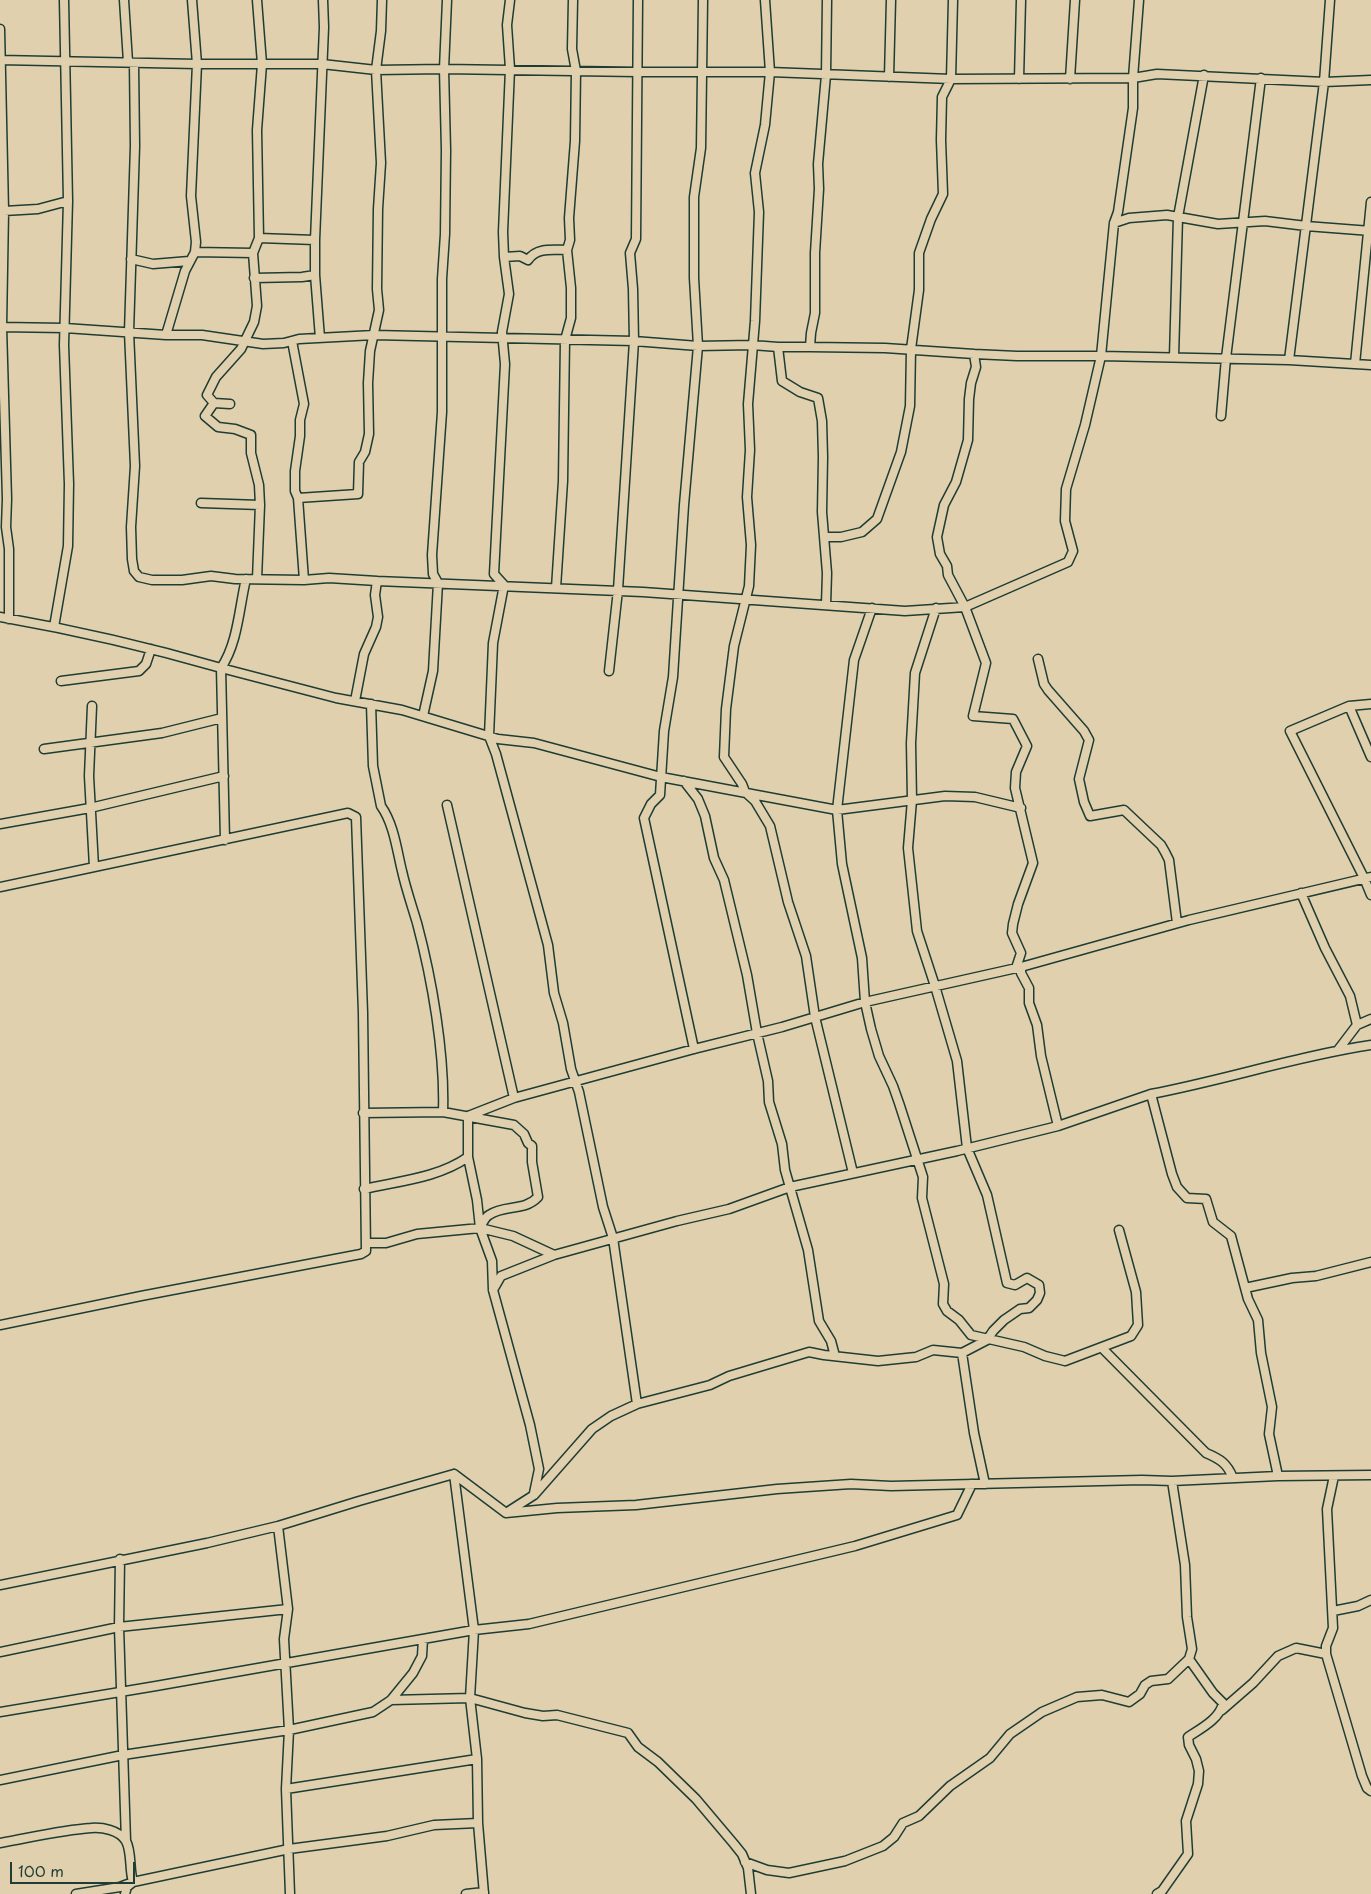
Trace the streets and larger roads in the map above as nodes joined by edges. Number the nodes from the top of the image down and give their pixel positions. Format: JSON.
{"nodes":[{"id":1,"x":64,"y":0,"type":"edge"},
{"id":2,"x":124,"y":0,"type":"edge"},
{"id":3,"x":192,"y":0,"type":"edge"},
{"id":4,"x":257,"y":0,"type":"edge"},
{"id":5,"x":324,"y":0,"type":"edge"},
{"id":6,"x":382,"y":0,"type":"edge"},
{"id":7,"x":447,"y":0,"type":"edge"},
{"id":8,"x":510,"y":0,"type":"edge"},
{"id":9,"x":573,"y":0,"type":"edge"},
{"id":10,"x":638,"y":0,"type":"edge"},
{"id":11,"x":703,"y":0,"type":"edge"},
{"id":12,"x":765,"y":0,"type":"edge"},
{"id":13,"x":827,"y":0,"type":"edge"},
{"id":14,"x":891,"y":0,"type":"edge"},
{"id":15,"x":953,"y":0,"type":"edge"},
{"id":16,"x":1021,"y":0,"type":"edge"},
{"id":17,"x":1075,"y":0,"type":"edge"},
{"id":18,"x":1138,"y":0,"type":"edge"},
{"id":19,"x":1330,"y":0,"type":"edge"},
{"id":20,"x":0,"y":29,"type":"edge"},
{"id":21,"x":0,"y":60,"type":"edge"},
{"id":22,"x":66,"y":62,"type":"junction"},
{"id":23,"x":131,"y":63,"type":"junction"},
{"id":24,"x":197,"y":64,"type":"junction"},
{"id":25,"x":262,"y":64,"type":"junction"},
{"id":26,"x":322,"y":64,"type":"junction"},
{"id":27,"x":444,"y":69,"type":"junction"},
{"id":28,"x":376,"y":70,"type":"junction"},
{"id":29,"x":510,"y":70,"type":"junction"},
{"id":30,"x":576,"y":71,"type":"junction"},
{"id":31,"x":637,"y":72,"type":"junction"},
{"id":32,"x":703,"y":72,"type":"junction"},
{"id":33,"x":770,"y":72,"type":"junction"},
{"id":34,"x":826,"y":75,"type":"junction"},
{"id":35,"x":1204,"y":75,"type":"junction"},
{"id":36,"x":889,"y":77,"type":"junction"},
{"id":37,"x":1070,"y":78,"type":"junction"},
{"id":38,"x":1133,"y":78,"type":"junction"},
{"id":39,"x":1261,"y":78,"type":"junction"},
{"id":40,"x":952,"y":79,"type":"junction"},
{"id":41,"x":1019,"y":79,"type":"junction"},
{"id":42,"x":1371,"y":80,"type":"edge"},
{"id":43,"x":1324,"y":82,"type":"junction"},
{"id":44,"x":68,"y":201,"type":"junction"},
{"id":45,"x":1371,"y":202,"type":"edge"},
{"id":46,"x":4,"y":211,"type":"junction"},
{"id":47,"x":1178,"y":217,"type":"junction"},
{"id":48,"x":1244,"y":222,"type":"junction"},
{"id":49,"x":1114,"y":223,"type":"junction"},
{"id":50,"x":1306,"y":226,"type":"junction"},
{"id":51,"x":1370,"y":231,"type":"edge"},
{"id":52,"x":259,"y":238,"type":"junction"},
{"id":53,"x":315,"y":240,"type":"junction"},
{"id":54,"x":567,"y":250,"type":"junction"},
{"id":55,"x":195,"y":252,"type":"junction"},
{"id":56,"x":253,"y":253,"type":"junction"},
{"id":57,"x":504,"y":257,"type":"junction"},
{"id":58,"x":131,"y":259,"type":"junction"},
{"id":59,"x":190,"y":262,"type":"junction"},
{"id":60,"x":315,"y":275,"type":"junction"},
{"id":61,"x":254,"y":278,"type":"junction"},
{"id":62,"x":1,"y":327,"type":"edge"},
{"id":63,"x":65,"y":328,"type":"junction"},
{"id":64,"x":128,"y":332,"type":"junction"},
{"id":65,"x":166,"y":335,"type":"junction"},
{"id":66,"x":374,"y":335,"type":"junction"},
{"id":67,"x":443,"y":337,"type":"junction"},
{"id":68,"x":320,"y":338,"type":"junction"},
{"id":69,"x":501,"y":339,"type":"junction"},
{"id":70,"x":292,"y":340,"type":"junction"},
{"id":71,"x":566,"y":340,"type":"junction"},
{"id":72,"x":244,"y":341,"type":"junction"},
{"id":73,"x":634,"y":341,"type":"junction"},
{"id":74,"x":752,"y":345,"type":"junction"},
{"id":75,"x":698,"y":346,"type":"junction"},
{"id":76,"x":778,"y":347,"type":"junction"},
{"id":77,"x":810,"y":347,"type":"junction"},
{"id":78,"x":911,"y":350,"type":"junction"},
{"id":79,"x":974,"y":354,"type":"junction"},
{"id":80,"x":1102,"y":356,"type":"junction"},
{"id":81,"x":1174,"y":357,"type":"junction"},
{"id":82,"x":1226,"y":358,"type":"junction"},
{"id":83,"x":1289,"y":360,"type":"junction"},
{"id":84,"x":1355,"y":364,"type":"junction"},
{"id":85,"x":1371,"y":365,"type":"edge"},
{"id":86,"x":214,"y":403,"type":"junction"},
{"id":87,"x":230,"y":404,"type":"dead end"},
{"id":88,"x":1221,"y":416,"type":"dead end"},
{"id":89,"x":298,"y":498,"type":"junction"},
{"id":90,"x":201,"y":503,"type":"dead end"},
{"id":91,"x":260,"y":505,"type":"junction"},
{"id":92,"x":824,"y":536,"type":"junction"},
{"id":93,"x":246,"y":579,"type":"junction"},
{"id":94,"x":257,"y":579,"type":"junction"},
{"id":95,"x":304,"y":580,"type":"junction"},
{"id":96,"x":377,"y":582,"type":"junction"},
{"id":97,"x":438,"y":583,"type":"junction"},
{"id":98,"x":504,"y":585,"type":"junction"},
{"id":99,"x":556,"y":588,"type":"junction"},
{"id":100,"x":618,"y":590,"type":"junction"},
{"id":101,"x":680,"y":594,"type":"junction"},
{"id":102,"x":744,"y":599,"type":"junction"},
{"id":103,"x":826,"y":605,"type":"junction"},
{"id":104,"x":965,"y":607,"type":"junction"},
{"id":105,"x":872,"y":608,"type":"junction"},
{"id":106,"x":936,"y":608,"type":"junction"},
{"id":107,"x":0,"y":617,"type":"edge"},
{"id":108,"x":9,"y":619,"type":"junction"},
{"id":109,"x":54,"y":626,"type":"junction"},
{"id":110,"x":151,"y":649,"type":"junction"},
{"id":111,"x":1038,"y":659,"type":"dead end"},
{"id":112,"x":221,"y":668,"type":"junction"},
{"id":113,"x":609,"y":671,"type":"dead end"},
{"id":114,"x":61,"y":681,"type":"dead end"},
{"id":115,"x":355,"y":701,"type":"junction"},
{"id":116,"x":371,"y":704,"type":"junction"},
{"id":117,"x":1371,"y":704,"type":"edge"},
{"id":118,"x":92,"y":706,"type":"dead end"},
{"id":119,"x":1349,"y":706,"type":"junction"},
{"id":120,"x":424,"y":716,"type":"junction"},
{"id":121,"x":222,"y":718,"type":"junction"},
{"id":122,"x":489,"y":736,"type":"junction"},
{"id":123,"x":89,"y":742,"type":"junction"},
{"id":124,"x":44,"y":749,"type":"dead end"},
{"id":125,"x":1371,"y":758,"type":"edge"},
{"id":126,"x":224,"y":776,"type":"junction"},
{"id":127,"x":661,"y":777,"type":"junction"},
{"id":128,"x":684,"y":781,"type":"junction"},
{"id":129,"x":745,"y":792,"type":"junction"},
{"id":130,"x":912,"y":800,"type":"junction"},
{"id":131,"x":447,"y":805,"type":"dead end"},
{"id":132,"x":90,"y":808,"type":"junction"},
{"id":133,"x":1020,"y":808,"type":"junction"},
{"id":134,"x":838,"y":810,"type":"junction"},
{"id":135,"x":0,"y":824,"type":"edge"},
{"id":136,"x":225,"y":840,"type":"junction"},
{"id":137,"x":94,"y":867,"type":"junction"},
{"id":138,"x":1368,"y":878,"type":"edge"},
{"id":139,"x":0,"y":887,"type":"edge"},
{"id":140,"x":1301,"y":893,"type":"junction"},
{"id":141,"x":1371,"y":896,"type":"edge"},
{"id":142,"x":1177,"y":923,"type":"junction"},
{"id":143,"x":1019,"y":968,"type":"junction"},
{"id":144,"x":935,"y":986,"type":"junction"},
{"id":145,"x":865,"y":1002,"type":"junction"},
{"id":146,"x":815,"y":1017,"type":"junction"},
{"id":147,"x":1371,"y":1019,"type":"edge"},
{"id":148,"x":1357,"y":1025,"type":"junction"},
{"id":149,"x":757,"y":1033,"type":"junction"},
{"id":150,"x":1371,"y":1045,"type":"edge"},
{"id":151,"x":694,"y":1048,"type":"junction"},
{"id":152,"x":1338,"y":1050,"type":"junction"},
{"id":153,"x":576,"y":1080,"type":"junction"},
{"id":154,"x":1151,"y":1094,"type":"junction"},
{"id":155,"x":514,"y":1098,"type":"junction"},
{"id":156,"x":363,"y":1112,"type":"junction"},
{"id":157,"x":444,"y":1112,"type":"junction"},
{"id":158,"x":468,"y":1116,"type":"junction"},
{"id":159,"x":1058,"y":1126,"type":"junction"},
{"id":160,"x":967,"y":1148,"type":"junction"},
{"id":161,"x":468,"y":1158,"type":"junction"},
{"id":162,"x":917,"y":1160,"type":"junction"},
{"id":163,"x":853,"y":1173,"type":"junction"},
{"id":164,"x":790,"y":1187,"type":"junction"},
{"id":165,"x":364,"y":1189,"type":"junction"},
{"id":166,"x":480,"y":1228,"type":"junction"},
{"id":167,"x":1120,"y":1230,"type":"dead end"},
{"id":168,"x":613,"y":1238,"type":"junction"},
{"id":169,"x":366,"y":1243,"type":"junction"},
{"id":170,"x":554,"y":1255,"type":"junction"},
{"id":171,"x":1371,"y":1262,"type":"edge"},
{"id":172,"x":1245,"y":1288,"type":"junction"},
{"id":173,"x":493,"y":1290,"type":"junction"},
{"id":174,"x":0,"y":1325,"type":"edge"},
{"id":175,"x":987,"y":1340,"type":"junction"},
{"id":176,"x":1102,"y":1348,"type":"junction"},
{"id":177,"x":962,"y":1353,"type":"junction"},
{"id":178,"x":835,"y":1356,"type":"junction"},
{"id":179,"x":637,"y":1404,"type":"junction"},
{"id":180,"x":454,"y":1474,"type":"junction"},
{"id":181,"x":1371,"y":1475,"type":"edge"},
{"id":182,"x":1278,"y":1476,"type":"junction"},
{"id":183,"x":1334,"y":1476,"type":"junction"},
{"id":184,"x":1233,"y":1478,"type":"junction"},
{"id":185,"x":1172,"y":1481,"type":"junction"},
{"id":186,"x":972,"y":1484,"type":"junction"},
{"id":187,"x":985,"y":1484,"type":"junction"},
{"id":188,"x":534,"y":1495,"type":"junction"},
{"id":189,"x":506,"y":1513,"type":"junction"},
{"id":190,"x":278,"y":1526,"type":"junction"},
{"id":191,"x":120,"y":1559,"type":"junction"},
{"id":192,"x":0,"y":1584,"type":"edge"},
{"id":193,"x":1371,"y":1600,"type":"edge"},
{"id":194,"x":288,"y":1609,"type":"junction"},
{"id":195,"x":1333,"y":1611,"type":"junction"},
{"id":196,"x":119,"y":1627,"type":"junction"},
{"id":197,"x":474,"y":1630,"type":"junction"},
{"id":198,"x":423,"y":1639,"type":"junction"},
{"id":199,"x":0,"y":1652,"type":"edge"},
{"id":200,"x":1326,"y":1654,"type":"junction"},
{"id":201,"x":1188,"y":1659,"type":"junction"},
{"id":202,"x":286,"y":1662,"type":"junction"},
{"id":203,"x":122,"y":1691,"type":"junction"},
{"id":204,"x":470,"y":1698,"type":"junction"},
{"id":205,"x":391,"y":1700,"type":"junction"},
{"id":206,"x":1222,"y":1710,"type":"junction"},
{"id":207,"x":0,"y":1712,"type":"edge"},
{"id":208,"x":289,"y":1730,"type":"junction"},
{"id":209,"x":123,"y":1755,"type":"junction"},
{"id":210,"x":477,"y":1759,"type":"junction"},
{"id":211,"x":0,"y":1780,"type":"edge"},
{"id":212,"x":286,"y":1789,"type":"junction"},
{"id":213,"x":1371,"y":1791,"type":"edge"},
{"id":214,"x":478,"y":1823,"type":"junction"},
{"id":215,"x":126,"y":1841,"type":"junction"},
{"id":216,"x":0,"y":1844,"type":"edge"},
{"id":217,"x":289,"y":1849,"type":"junction"},
{"id":218,"x":745,"y":1862,"type":"junction"},
{"id":219,"x":133,"y":1882,"type":"junction"},
{"id":220,"x":484,"y":1893,"type":"edge"},
{"id":221,"x":76,"y":1894,"type":"edge"},
{"id":222,"x":125,"y":1894,"type":"edge"},
{"id":223,"x":290,"y":1894,"type":"edge"},
{"id":224,"x":466,"y":1894,"type":"edge"},
{"id":225,"x":751,"y":1894,"type":"edge"},
{"id":226,"x":1157,"y":1894,"type":"edge"}],
"edges":[{"from":1,"to":22,"type":"street"},
{"from":2,"to":23,"type":"street"},
{"from":3,"to":24,"type":"street"},
{"from":4,"to":25,"type":"street"},
{"from":5,"to":26,"type":"street"},
{"from":6,"to":28,"type":"street"},
{"from":7,"to":27,"type":"street"},
{"from":8,"to":29,"type":"street"},
{"from":9,"to":30,"type":"street"},
{"from":10,"to":31,"type":"street"},
{"from":11,"to":32,"type":"street"},
{"from":12,"to":33,"type":"street"},
{"from":13,"to":34,"type":"street"},
{"from":14,"to":36,"type":"street"},
{"from":15,"to":40,"type":"street"},
{"from":16,"to":41,"type":"street"},
{"from":17,"to":37,"type":"street"},
{"from":18,"to":38,"type":"street"},
{"from":19,"to":43,"type":"street"},
{"from":20,"to":21,"type":"street"},
{"from":21,"to":22,"type":"street"},
{"from":21,"to":46,"type":"street"},
{"from":22,"to":23,"type":"street"},
{"from":22,"to":44,"type":"street"},
{"from":23,"to":24,"type":"street"},
{"from":23,"to":58,"type":"street"},
{"from":24,"to":25,"type":"street"},
{"from":24,"to":55,"type":"street"},
{"from":25,"to":26,"type":"street"},
{"from":25,"to":52,"type":"street"},
{"from":26,"to":28,"type":"street"},
{"from":26,"to":53,"type":"street"},
{"from":27,"to":28,"type":"street"},
{"from":27,"to":29,"type":"street"},
{"from":27,"to":67,"type":"street"},
{"from":28,"to":66,"type":"street"},
{"from":29,"to":30,"type":"street"},
{"from":29,"to":57,"type":"street"},
{"from":30,"to":31,"type":"street"},
{"from":30,"to":54,"type":"street"},
{"from":31,"to":32,"type":"street"},
{"from":31,"to":73,"type":"street"},
{"from":32,"to":33,"type":"street"},
{"from":32,"to":75,"type":"street"},
{"from":33,"to":34,"type":"street"},
{"from":33,"to":74,"type":"street"},
{"from":34,"to":36,"type":"street"},
{"from":34,"to":77,"type":"street"},
{"from":35,"to":38,"type":"street"},
{"from":35,"to":39,"type":"street"},
{"from":35,"to":47,"type":"street"},
{"from":36,"to":40,"type":"street"},
{"from":37,"to":38,"type":"street"},
{"from":37,"to":41,"type":"street"},
{"from":38,"to":49,"type":"street"},
{"from":39,"to":43,"type":"street"},
{"from":39,"to":48,"type":"street"},
{"from":40,"to":41,"type":"street"},
{"from":40,"to":78,"type":"street"},
{"from":42,"to":43,"type":"street"},
{"from":43,"to":50,"type":"street"},
{"from":44,"to":46,"type":"street"},
{"from":44,"to":63,"type":"street"},
{"from":45,"to":51,"type":"street"},
{"from":46,"to":62,"type":"street"},
{"from":47,"to":48,"type":"street"},
{"from":47,"to":49,"type":"street"},
{"from":47,"to":81,"type":"street"},
{"from":48,"to":50,"type":"street"},
{"from":48,"to":82,"type":"street"},
{"from":49,"to":80,"type":"street"},
{"from":50,"to":51,"type":"street"},
{"from":50,"to":83,"type":"street"},
{"from":51,"to":84,"type":"street"},
{"from":52,"to":53,"type":"street"},
{"from":52,"to":56,"type":"street"},
{"from":53,"to":60,"type":"street"},
{"from":54,"to":57,"type":"street"},
{"from":54,"to":71,"type":"street"},
{"from":55,"to":56,"type":"street"},
{"from":55,"to":59,"type":"street"},
{"from":56,"to":61,"type":"street"},
{"from":57,"to":69,"type":"street"},
{"from":58,"to":59,"type":"street"},
{"from":58,"to":64,"type":"street"},
{"from":59,"to":65,"type":"street"},
{"from":60,"to":61,"type":"street"},
{"from":60,"to":68,"type":"street"},
{"from":61,"to":72,"type":"street"},
{"from":62,"to":63,"type":"street"},
{"from":62,"to":108,"type":"street"},
{"from":63,"to":64,"type":"street"},
{"from":63,"to":109,"type":"street"},
{"from":64,"to":65,"type":"street"},
{"from":64,"to":93,"type":"street"},
{"from":65,"to":72,"type":"street"},
{"from":66,"to":67,"type":"street"},
{"from":66,"to":68,"type":"street"},
{"from":66,"to":89,"type":"street"},
{"from":67,"to":69,"type":"street"},
{"from":67,"to":97,"type":"street"},
{"from":68,"to":70,"type":"street"},
{"from":69,"to":71,"type":"street"},
{"from":69,"to":98,"type":"street"},
{"from":70,"to":72,"type":"street"},
{"from":70,"to":89,"type":"street"},
{"from":71,"to":73,"type":"street"},
{"from":71,"to":99,"type":"street"},
{"from":72,"to":86,"type":"street"},
{"from":73,"to":75,"type":"street"},
{"from":73,"to":100,"type":"street"},
{"from":74,"to":75,"type":"street"},
{"from":74,"to":76,"type":"street"},
{"from":74,"to":102,"type":"street"},
{"from":75,"to":101,"type":"street"},
{"from":76,"to":77,"type":"street"},
{"from":76,"to":92,"type":"street"},
{"from":77,"to":78,"type":"street"},
{"from":78,"to":79,"type":"street"},
{"from":78,"to":92,"type":"street"},
{"from":79,"to":80,"type":"street"},
{"from":79,"to":104,"type":"street"},
{"from":80,"to":81,"type":"street"},
{"from":80,"to":104,"type":"street"},
{"from":81,"to":82,"type":"street"},
{"from":82,"to":83,"type":"street"},
{"from":82,"to":88,"type":"street"},
{"from":83,"to":84,"type":"street"},
{"from":84,"to":85,"type":"street"},
{"from":86,"to":87,"type":"street"},
{"from":86,"to":91,"type":"street"},
{"from":89,"to":95,"type":"street"},
{"from":90,"to":91,"type":"street"},
{"from":91,"to":94,"type":"street"},
{"from":92,"to":103,"type":"street"},
{"from":93,"to":94,"type":"street"},
{"from":93,"to":112,"type":"street"},
{"from":94,"to":95,"type":"street"},
{"from":95,"to":96,"type":"street"},
{"from":96,"to":97,"type":"street"},
{"from":96,"to":115,"type":"street"},
{"from":97,"to":98,"type":"street"},
{"from":97,"to":120,"type":"street"},
{"from":98,"to":99,"type":"street"},
{"from":98,"to":122,"type":"street"},
{"from":99,"to":100,"type":"street"},
{"from":100,"to":101,"type":"street"},
{"from":100,"to":113,"type":"street"},
{"from":101,"to":102,"type":"street"},
{"from":101,"to":127,"type":"street"},
{"from":102,"to":103,"type":"street"},
{"from":102,"to":129,"type":"street"},
{"from":103,"to":105,"type":"street"},
{"from":104,"to":106,"type":"street"},
{"from":104,"to":133,"type":"street"},
{"from":105,"to":106,"type":"street"},
{"from":105,"to":134,"type":"street"},
{"from":106,"to":130,"type":"street"},
{"from":107,"to":108,"type":"street"},
{"from":108,"to":109,"type":"street"},
{"from":109,"to":110,"type":"street"},
{"from":110,"to":112,"type":"street"},
{"from":110,"to":114,"type":"street"},
{"from":111,"to":142,"type":"street"},
{"from":112,"to":115,"type":"street"},
{"from":112,"to":121,"type":"street"},
{"from":115,"to":116,"type":"street"},
{"from":116,"to":120,"type":"street"},
{"from":116,"to":157,"type":"street"},
{"from":117,"to":119,"type":"street"},
{"from":118,"to":123,"type":"street"},
{"from":119,"to":125,"type":"street"},
{"from":119,"to":138,"type":"street"},
{"from":120,"to":122,"type":"street"},
{"from":121,"to":123,"type":"street"},
{"from":121,"to":126,"type":"street"},
{"from":122,"to":127,"type":"street"},
{"from":122,"to":153,"type":"street"},
{"from":123,"to":124,"type":"street"},
{"from":123,"to":132,"type":"street"},
{"from":126,"to":132,"type":"street"},
{"from":126,"to":136,"type":"street"},
{"from":127,"to":128,"type":"street"},
{"from":127,"to":151,"type":"street"},
{"from":128,"to":129,"type":"street"},
{"from":128,"to":149,"type":"street"},
{"from":129,"to":134,"type":"street"},
{"from":129,"to":146,"type":"street"},
{"from":130,"to":133,"type":"street"},
{"from":130,"to":134,"type":"street"},
{"from":130,"to":144,"type":"street"},
{"from":131,"to":155,"type":"street"},
{"from":132,"to":135,"type":"street"},
{"from":132,"to":137,"type":"street"},
{"from":133,"to":143,"type":"street"},
{"from":134,"to":145,"type":"street"},
{"from":136,"to":137,"type":"street"},
{"from":136,"to":156,"type":"street"},
{"from":137,"to":139,"type":"street"},
{"from":138,"to":140,"type":"street"},
{"from":138,"to":141,"type":"street"},
{"from":140,"to":142,"type":"street"},
{"from":140,"to":148,"type":"street"},
{"from":142,"to":143,"type":"street"},
{"from":143,"to":144,"type":"street"},
{"from":143,"to":159,"type":"street"},
{"from":144,"to":145,"type":"street"},
{"from":144,"to":160,"type":"street"},
{"from":145,"to":146,"type":"street"},
{"from":145,"to":162,"type":"street"},
{"from":146,"to":149,"type":"street"},
{"from":146,"to":163,"type":"street"},
{"from":147,"to":148,"type":"street"},
{"from":148,"to":152,"type":"street"},
{"from":149,"to":151,"type":"street"},
{"from":149,"to":164,"type":"street"},
{"from":150,"to":152,"type":"street"},
{"from":151,"to":153,"type":"street"},
{"from":152,"to":154,"type":"street"},
{"from":153,"to":155,"type":"street"},
{"from":153,"to":168,"type":"street"},
{"from":154,"to":159,"type":"street"},
{"from":154,"to":172,"type":"street"},
{"from":155,"to":158,"type":"street"},
{"from":156,"to":157,"type":"street"},
{"from":156,"to":165,"type":"street"},
{"from":157,"to":158,"type":"street"},
{"from":158,"to":161,"type":"street"},
{"from":158,"to":166,"type":"street"},
{"from":159,"to":160,"type":"street"},
{"from":160,"to":162,"type":"street"},
{"from":160,"to":175,"type":"street"},
{"from":161,"to":165,"type":"street"},
{"from":161,"to":166,"type":"street"},
{"from":162,"to":163,"type":"street"},
{"from":162,"to":175,"type":"street"},
{"from":163,"to":164,"type":"street"},
{"from":164,"to":168,"type":"street"},
{"from":164,"to":178,"type":"street"},
{"from":165,"to":169,"type":"street"},
{"from":166,"to":169,"type":"street"},
{"from":166,"to":170,"type":"street"},
{"from":166,"to":173,"type":"street"},
{"from":167,"to":176,"type":"street"},
{"from":168,"to":170,"type":"street"},
{"from":168,"to":179,"type":"street"},
{"from":169,"to":174,"type":"street"},
{"from":170,"to":173,"type":"street"},
{"from":171,"to":172,"type":"street"},
{"from":172,"to":182,"type":"street"},
{"from":173,"to":188,"type":"street"},
{"from":175,"to":176,"type":"street"},
{"from":175,"to":177,"type":"street"},
{"from":176,"to":184,"type":"street"},
{"from":177,"to":178,"type":"street"},
{"from":177,"to":187,"type":"street"},
{"from":178,"to":179,"type":"street"},
{"from":179,"to":188,"type":"street"},
{"from":180,"to":189,"type":"street"},
{"from":180,"to":190,"type":"street"},
{"from":180,"to":197,"type":"street"},
{"from":181,"to":183,"type":"street"},
{"from":182,"to":183,"type":"street"},
{"from":182,"to":184,"type":"street"},
{"from":183,"to":195,"type":"street"},
{"from":184,"to":185,"type":"street"},
{"from":185,"to":187,"type":"street"},
{"from":185,"to":201,"type":"street"},
{"from":186,"to":187,"type":"street"},
{"from":186,"to":189,"type":"street"},
{"from":186,"to":197,"type":"street"},
{"from":188,"to":189,"type":"street"},
{"from":190,"to":191,"type":"street"},
{"from":190,"to":194,"type":"street"},
{"from":191,"to":192,"type":"street"},
{"from":191,"to":196,"type":"street"},
{"from":193,"to":195,"type":"street"},
{"from":194,"to":196,"type":"street"},
{"from":194,"to":202,"type":"street"},
{"from":195,"to":200,"type":"street"},
{"from":196,"to":199,"type":"street"},
{"from":196,"to":203,"type":"street"},
{"from":197,"to":198,"type":"street"},
{"from":197,"to":204,"type":"street"},
{"from":198,"to":202,"type":"street"},
{"from":198,"to":205,"type":"street"},
{"from":200,"to":206,"type":"street"},
{"from":200,"to":213,"type":"street"},
{"from":201,"to":206,"type":"street"},
{"from":201,"to":218,"type":"street"},
{"from":202,"to":203,"type":"street"},
{"from":202,"to":208,"type":"street"},
{"from":203,"to":207,"type":"street"},
{"from":203,"to":209,"type":"street"},
{"from":204,"to":205,"type":"street"},
{"from":204,"to":210,"type":"street"},
{"from":204,"to":218,"type":"street"},
{"from":205,"to":208,"type":"street"},
{"from":206,"to":226,"type":"street"},
{"from":208,"to":209,"type":"street"},
{"from":208,"to":212,"type":"street"},
{"from":209,"to":211,"type":"street"},
{"from":209,"to":215,"type":"street"},
{"from":210,"to":212,"type":"street"},
{"from":210,"to":214,"type":"street"},
{"from":212,"to":217,"type":"street"},
{"from":214,"to":217,"type":"street"},
{"from":214,"to":220,"type":"street"},
{"from":215,"to":216,"type":"street"},
{"from":215,"to":219,"type":"street"},
{"from":217,"to":219,"type":"street"},
{"from":217,"to":223,"type":"street"},
{"from":218,"to":225,"type":"street"},
{"from":219,"to":221,"type":"street"},
{"from":219,"to":222,"type":"street"},
{"from":220,"to":224,"type":"street"}]}
